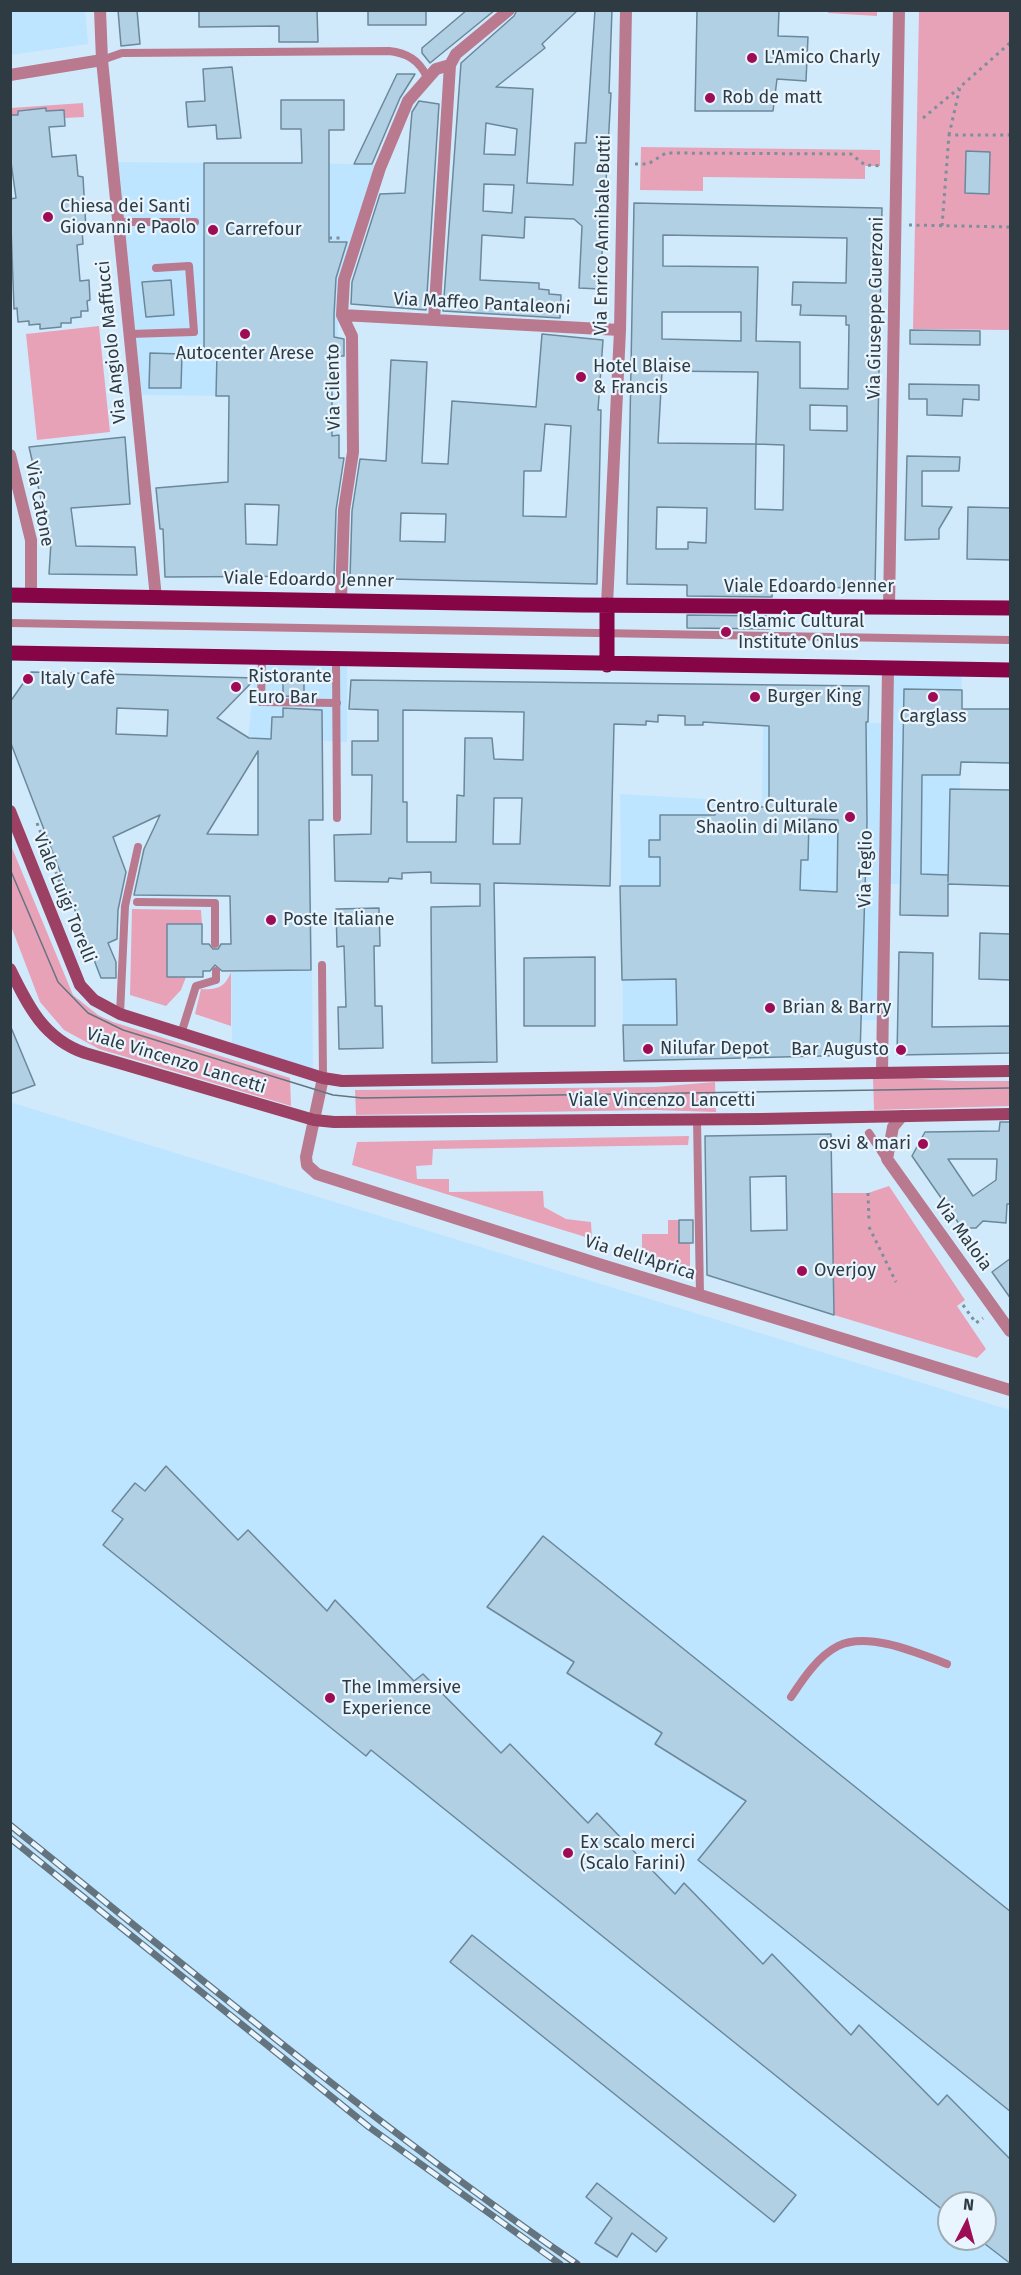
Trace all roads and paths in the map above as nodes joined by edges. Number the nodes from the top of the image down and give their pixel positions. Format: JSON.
{"nodes":[{"id":1,"x":100,"y":10,"type":"edge"},
{"id":2,"x":509,"y":10,"type":"edge"},
{"id":3,"x":626,"y":10,"type":"edge"},
{"id":4,"x":898,"y":10,"type":"edge"},
{"id":5,"x":1011,"y":43,"type":"edge"},
{"id":6,"x":102,"y":60,"type":"junction"},
{"id":7,"x":451,"y":62,"type":"junction"},
{"id":8,"x":10,"y":75,"type":"edge"},
{"id":9,"x":427,"y":77,"type":"junction"},
{"id":10,"x":960,"y":87,"type":"junction"},
{"id":11,"x":923,"y":118,"type":"dead end"},
{"id":12,"x":949,"y":135,"type":"junction"},
{"id":13,"x":1011,"y":135,"type":"edge"},
{"id":14,"x":633,"y":164,"type":"dead end"},
{"id":15,"x":885,"y":166,"type":"dead end"},
{"id":16,"x":118,"y":222,"type":"junction"},
{"id":17,"x":195,"y":222,"type":"dead end"},
{"id":18,"x":909,"y":225,"type":"dead end"},
{"id":19,"x":942,"y":226,"type":"junction"},
{"id":20,"x":1011,"y":227,"type":"edge"},
{"id":21,"x":156,"y":268,"type":"dead end"},
{"id":22,"x":342,"y":315,"type":"junction"},
{"id":23,"x":434,"y":320,"type":"junction"},
{"id":24,"x":620,"y":330,"type":"junction"},
{"id":25,"x":129,"y":334,"type":"junction"},
{"id":26,"x":10,"y":454,"type":"edge"},
{"id":27,"x":10,"y":595,"type":"edge"},
{"id":28,"x":31,"y":596,"type":"junction"},
{"id":29,"x":156,"y":598,"type":"junction"},
{"id":30,"x":341,"y":600,"type":"junction"},
{"id":31,"x":607,"y":605,"type":"junction"},
{"id":32,"x":889,"y":607,"type":"junction"},
{"id":33,"x":1011,"y":608,"type":"edge"},
{"id":34,"x":10,"y":623,"type":"edge"},
{"id":35,"x":606,"y":633,"type":"junction"},
{"id":36,"x":1011,"y":640,"type":"edge"},
{"id":37,"x":11,"y":654,"type":"edge"},
{"id":38,"x":262,"y":658,"type":"junction"},
{"id":39,"x":336,"y":659,"type":"junction"},
{"id":40,"x":607,"y":665,"type":"junction"},
{"id":41,"x":888,"y":668,"type":"junction"},
{"id":42,"x":1011,"y":670,"type":"edge"},
{"id":43,"x":337,"y":703,"type":"junction"},
{"id":44,"x":10,"y":812,"type":"edge"},
{"id":45,"x":337,"y":818,"type":"dead end"},
{"id":46,"x":37,"y":823,"type":"dead end"},
{"id":47,"x":138,"y":847,"type":"dead end"},
{"id":48,"x":62,"y":888,"type":"dead end"},
{"id":49,"x":137,"y":902,"type":"dead end"},
{"id":50,"x":215,"y":944,"type":"dead end"},
{"id":51,"x":322,"y":965,"type":"dead end"},
{"id":52,"x":10,"y":969,"type":"edge"},
{"id":53,"x":216,"y":971,"type":"dead end"},
{"id":54,"x":120,"y":1014,"type":"junction"},
{"id":55,"x":181,"y":1034,"type":"junction"},
{"id":56,"x":1011,"y":1071,"type":"edge"},
{"id":57,"x":882,"y":1072,"type":"junction"},
{"id":58,"x":323,"y":1078,"type":"junction"},
{"id":59,"x":1011,"y":1114,"type":"edge"},
{"id":60,"x":902,"y":1116,"type":"junction"},
{"id":61,"x":697,"y":1119,"type":"junction"},
{"id":62,"x":314,"y":1120,"type":"junction"},
{"id":63,"x":869,"y":1133,"type":"dead end"},
{"id":64,"x":887,"y":1159,"type":"junction"},
{"id":65,"x":868,"y":1192,"type":"dead end"},
{"id":66,"x":869,"y":1221,"type":"dead end"},
{"id":67,"x":869,"y":1227,"type":"dead end"},
{"id":68,"x":896,"y":1282,"type":"dead end"},
{"id":69,"x":700,"y":1296,"type":"junction"},
{"id":70,"x":963,"y":1305,"type":"dead end"},
{"id":71,"x":983,"y":1318,"type":"dead end"},
{"id":72,"x":1011,"y":1331,"type":"edge"},
{"id":73,"x":1011,"y":1390,"type":"edge"},
{"id":74,"x":947,"y":1664,"type":"dead end"},
{"id":75,"x":791,"y":1697,"type":"dead end"}],
"edges":[{"from":1,"to":6,"type":"street","name":"Via Angiolo Maffucci"},
{"from":2,"to":7,"type":"street","name":"Via Cilento"},
{"from":3,"to":24,"type":"street","name":"Via Enrico Annibale Butti"},
{"from":4,"to":32,"type":"street","name":"Via Giuseppe Guerzoni"},
{"from":5,"to":10,"type":"path"},
{"from":6,"to":8,"type":"street"},
{"from":6,"to":9,"type":"lane"},
{"from":6,"to":16,"type":"street","name":"Via Angiolo Maffucci"},
{"from":7,"to":9,"type":"street","name":"Via Cilento"},
{"from":7,"to":23,"type":"street"},
{"from":9,"to":22,"type":"street","name":"Via Cilento"},
{"from":10,"to":11,"type":"path"},
{"from":10,"to":12,"type":"path"},
{"from":12,"to":13,"type":"path"},
{"from":12,"to":19,"type":"path"},
{"from":14,"to":15,"type":"path"},
{"from":16,"to":17,"type":"lane"},
{"from":16,"to":25,"type":"street","name":"Via Angiolo Maffucci"},
{"from":18,"to":19,"type":"path"},
{"from":19,"to":20,"type":"path"},
{"from":21,"to":25,"type":"lane"},
{"from":22,"to":23,"type":"street","name":"Via Maffeo Pantaleoni"},
{"from":22,"to":30,"type":"street","name":"Via Cilento"},
{"from":23,"to":24,"type":"street","name":"Via Maffeo Pantaleoni"},
{"from":24,"to":31,"type":"street","name":"Via Enrico Annibale Butti"},
{"from":25,"to":29,"type":"street","name":"Via Angiolo Maffucci"},
{"from":26,"to":28,"type":"street","name":"Via Catone"},
{"from":27,"to":28,"type":"main road","name":"Viale Edoardo Jenner"},
{"from":28,"to":29,"type":"main road","name":"Viale Edoardo Jenner"},
{"from":29,"to":30,"type":"main road","name":"Viale Edoardo Jenner"},
{"from":30,"to":31,"type":"main road","name":"Viale Edoardo Jenner"},
{"from":31,"to":32,"type":"main road","name":"Viale Edoardo Jenner"},
{"from":31,"to":35,"type":"main road"},
{"from":32,"to":33,"type":"main road","name":"Viale Edoardo Jenner"},
{"from":34,"to":35,"type":"lane"},
{"from":35,"to":36,"type":"lane"},
{"from":35,"to":40,"type":"main road"},
{"from":37,"to":38,"type":"main road"},
{"from":38,"to":39,"type":"main road"},
{"from":38,"to":43,"type":"lane"},
{"from":39,"to":40,"type":"main road"},
{"from":39,"to":43,"type":"lane"},
{"from":40,"to":41,"type":"main road"},
{"from":41,"to":42,"type":"main road"},
{"from":41,"to":57,"type":"street","name":"Via Teglio"},
{"from":43,"to":45,"type":"lane"},
{"from":44,"to":54,"type":"main road","name":"Viale Luigi Torelli"},
{"from":46,"to":48,"type":"path"},
{"from":47,"to":54,"type":"lane"},
{"from":49,"to":50,"type":"lane"},
{"from":51,"to":58,"type":"lane"},
{"from":52,"to":62,"type":"main road","name":"Viale Vincenzo Lancetti"},
{"from":53,"to":55,"type":"lane"},
{"from":54,"to":55,"type":"main road","name":"Viale Vincenzo Lancetti"},
{"from":55,"to":58,"type":"main road","name":"Viale Vincenzo Lancetti"},
{"from":56,"to":57,"type":"main road","name":"Viale Vincenzo Lancetti"},
{"from":57,"to":58,"type":"main road","name":"Viale Vincenzo Lancetti"},
{"from":58,"to":62,"type":"street"},
{"from":59,"to":60,"type":"main road","name":"Viale Vincenzo Lancetti"},
{"from":60,"to":61,"type":"main road","name":"Viale Vincenzo Lancetti"},
{"from":60,"to":64,"type":"street"},
{"from":61,"to":62,"type":"main road","name":"Viale Vincenzo Lancetti"},
{"from":61,"to":69,"type":"lane"},
{"from":62,"to":69,"type":"street","name":"Via dell'Aprica"},
{"from":63,"to":64,"type":"lane","name":"Via Maloia"},
{"from":64,"to":72,"type":"street","name":"Via Maloia"},
{"from":65,"to":66,"type":"path"},
{"from":67,"to":68,"type":"path"},
{"from":69,"to":73,"type":"street","name":"Via dell'Aprica"},
{"from":70,"to":71,"type":"path"},
{"from":74,"to":75,"type":"lane"}]}
